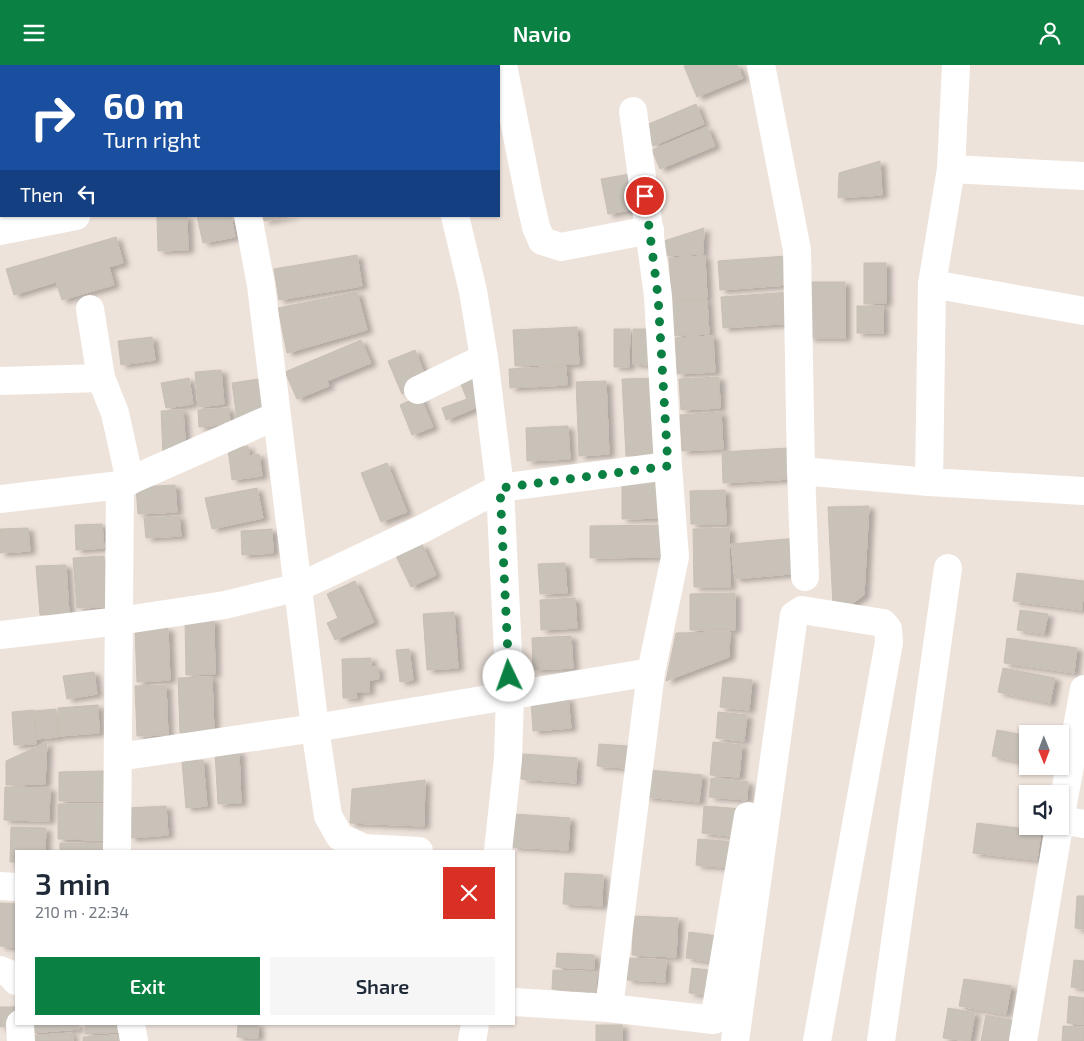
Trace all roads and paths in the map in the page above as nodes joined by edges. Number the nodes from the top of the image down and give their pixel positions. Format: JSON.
{"nodes":[{"id":1,"x":503,"y":65,"type":"edge"},
{"id":2,"x":761,"y":65,"type":"edge"},
{"id":3,"x":956,"y":65,"type":"edge"},
{"id":4,"x":633,"y":111,"type":"dead end"},
{"id":5,"x":951,"y":169,"type":"junction"},
{"id":6,"x":1084,"y":176,"type":"edge"},
{"id":7,"x":71,"y":217,"type":"edge"},
{"id":8,"x":248,"y":217,"type":"edge"},
{"id":9,"x":455,"y":217,"type":"edge"},
{"id":10,"x":650,"y":230,"type":"junction"},
{"id":11,"x":0,"y":231,"type":"edge"},
{"id":12,"x":932,"y":284,"type":"junction"},
{"id":13,"x":90,"y":309,"type":"dead end"},
{"id":14,"x":1084,"y":311,"type":"edge"},
{"id":15,"x":484,"y":358,"type":"junction"},
{"id":16,"x":101,"y":378,"type":"junction"},
{"id":17,"x":0,"y":381,"type":"edge"},
{"id":18,"x":418,"y":390,"type":"dead end"},
{"id":19,"x":276,"y":417,"type":"junction"},
{"id":20,"x":668,"y":466,"type":"junction"},
{"id":21,"x":802,"y":471,"type":"junction"},
{"id":22,"x":929,"y":482,"type":"junction"},
{"id":23,"x":124,"y":483,"type":"junction"},
{"id":24,"x":500,"y":488,"type":"junction"},
{"id":25,"x":1084,"y":491,"type":"edge"},
{"id":26,"x":0,"y":499,"type":"edge"},
{"id":27,"x":948,"y":568,"type":"dead end"},
{"id":28,"x":805,"y":577,"type":"dead end"},
{"id":29,"x":299,"y":587,"type":"junction"},
{"id":30,"x":119,"y":621,"type":"junction"},
{"id":31,"x":0,"y":635,"type":"edge"},
{"id":32,"x":650,"y":672,"type":"junction"},
{"id":33,"x":770,"y":684,"type":"dead end"},
{"id":34,"x":1084,"y":689,"type":"edge"},
{"id":35,"x":510,"y":695,"type":"junction"},
{"id":36,"x":315,"y":728,"type":"junction"},
{"id":37,"x":118,"y":757,"type":"junction"},
{"id":38,"x":1066,"y":785,"type":"edge"},
{"id":39,"x":1069,"y":822,"type":"edge"},
{"id":40,"x":1084,"y":824,"type":"edge"},
{"id":41,"x":1058,"y":835,"type":"edge"},
{"id":42,"x":117,"y":850,"type":"edge"},
{"id":43,"x":401,"y":850,"type":"edge"},
{"id":44,"x":498,"y":850,"type":"edge"},
{"id":45,"x":0,"y":886,"type":"edge"},
{"id":46,"x":15,"y":887,"type":"edge"},
{"id":47,"x":0,"y":970,"type":"edge"},
{"id":48,"x":15,"y":980,"type":"edge"},
{"id":49,"x":515,"y":1002,"type":"edge"},
{"id":50,"x":609,"y":1008,"type":"junction"},
{"id":51,"x":20,"y":1025,"type":"edge"},
{"id":52,"x":131,"y":1025,"type":"edge"},
{"id":53,"x":475,"y":1025,"type":"edge"},
{"id":54,"x":21,"y":1041,"type":"edge"},
{"id":55,"x":134,"y":1041,"type":"edge"},
{"id":56,"x":472,"y":1041,"type":"edge"},
{"id":57,"x":735,"y":1041,"type":"edge"},
{"id":58,"x":817,"y":1041,"type":"edge"},
{"id":59,"x":881,"y":1041,"type":"edge"},
{"id":60,"x":1024,"y":1041,"type":"edge"}],
"edges":[{"from":1,"to":10,"type":"street"},
{"from":2,"to":21,"type":"street"},
{"from":3,"to":5,"type":"street"},
{"from":4,"to":10,"type":"street"},
{"from":5,"to":6,"type":"street"},
{"from":5,"to":12,"type":"street"},
{"from":7,"to":11,"type":"street"},
{"from":8,"to":19,"type":"street"},
{"from":9,"to":15,"type":"street"},
{"from":10,"to":20,"type":"street"},
{"from":12,"to":14,"type":"street"},
{"from":12,"to":22,"type":"street"},
{"from":13,"to":16,"type":"street"},
{"from":15,"to":18,"type":"street"},
{"from":15,"to":24,"type":"street"},
{"from":16,"to":17,"type":"street"},
{"from":16,"to":23,"type":"street"},
{"from":19,"to":23,"type":"street"},
{"from":19,"to":29,"type":"street"},
{"from":20,"to":24,"type":"street"},
{"from":20,"to":32,"type":"street"},
{"from":21,"to":22,"type":"street"},
{"from":21,"to":28,"type":"street"},
{"from":22,"to":25,"type":"street"},
{"from":23,"to":26,"type":"street"},
{"from":23,"to":30,"type":"street"},
{"from":24,"to":29,"type":"street"},
{"from":24,"to":35,"type":"street"},
{"from":27,"to":59,"type":"street"},
{"from":29,"to":30,"type":"street"},
{"from":29,"to":36,"type":"street"},
{"from":30,"to":31,"type":"street"},
{"from":30,"to":37,"type":"street"},
{"from":32,"to":35,"type":"street"},
{"from":32,"to":50,"type":"street"},
{"from":33,"to":50,"type":"street"},
{"from":34,"to":38,"type":"street"},
{"from":35,"to":36,"type":"street"},
{"from":35,"to":44,"type":"street"},
{"from":36,"to":37,"type":"street"},
{"from":36,"to":43,"type":"street"},
{"from":37,"to":42,"type":"street"},
{"from":39,"to":40,"type":"street"},
{"from":41,"to":60,"type":"street"},
{"from":45,"to":46,"type":"street"},
{"from":47,"to":48,"type":"street"},
{"from":49,"to":50,"type":"street"},
{"from":51,"to":54,"type":"street"},
{"from":52,"to":55,"type":"street"},
{"from":53,"to":56,"type":"street"},
{"from":57,"to":58,"type":"street"}]}
